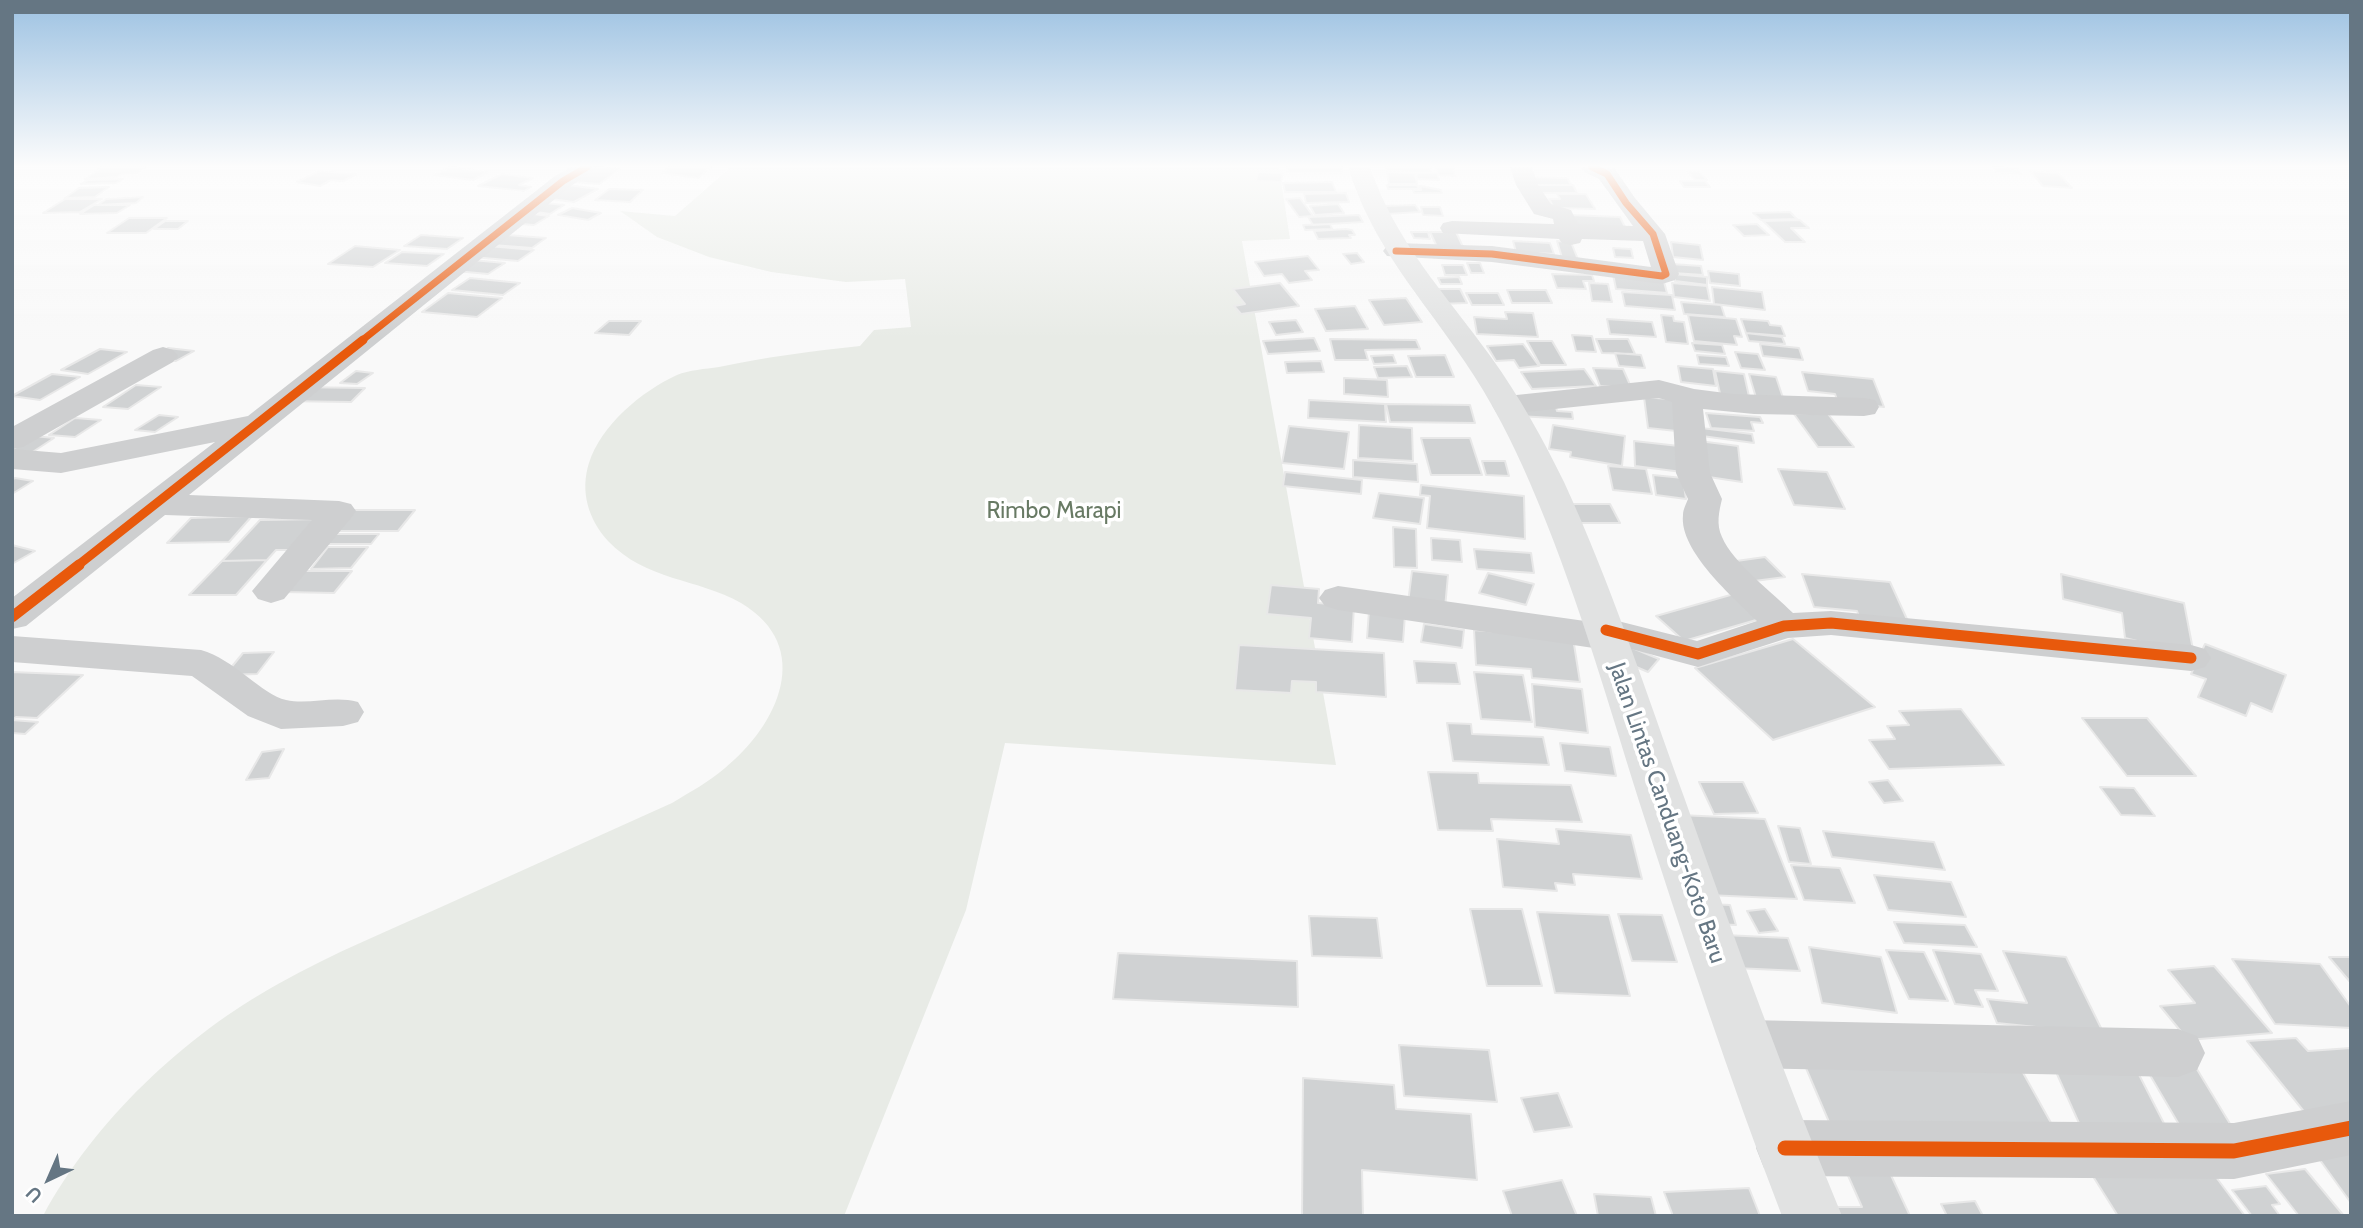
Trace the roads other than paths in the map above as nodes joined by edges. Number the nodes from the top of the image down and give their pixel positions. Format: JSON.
{"nodes":[{"id":1,"x":507,"y":224,"type":"edge"},
{"id":2,"x":1393,"y":224,"type":"edge"},
{"id":3,"x":1566,"y":224,"type":"edge"},
{"id":4,"x":1646,"y":224,"type":"edge"},
{"id":5,"x":1481,"y":227,"type":"junction"},
{"id":6,"x":1568,"y":231,"type":"junction"},
{"id":7,"x":1404,"y":234,"type":"junction"},
{"id":8,"x":1653,"y":234,"type":"junction"},
{"id":9,"x":1492,"y":254,"type":"junction"},
{"id":10,"x":1586,"y":268,"type":"junction"},
{"id":11,"x":163,"y":356,"type":"dead end"},
{"id":12,"x":1687,"y":397,"type":"junction"},
{"id":13,"x":1507,"y":405,"type":"junction"},
{"id":14,"x":1864,"y":407,"type":"dead end"},
{"id":15,"x":253,"y":425,"type":"junction"},
{"id":16,"x":12,"y":440,"type":"edge"},
{"id":17,"x":12,"y":459,"type":"edge"},
{"id":18,"x":159,"y":504,"type":"junction"},
{"id":19,"x":271,"y":591,"type":"dead end"},
{"id":20,"x":1338,"y":598,"type":"dead end"},
{"id":21,"x":12,"y":617,"type":"edge"},
{"id":22,"x":1784,"y":626,"type":"junction"},
{"id":23,"x":1606,"y":634,"type":"junction"},
{"id":24,"x":12,"y":649,"type":"edge"},
{"id":25,"x":2191,"y":658,"type":"dead end"},
{"id":26,"x":343,"y":712,"type":"dead end"},
{"id":27,"x":1747,"y":1044,"type":"junction"},
{"id":28,"x":2178,"y":1053,"type":"dead end"},
{"id":29,"x":2351,"y":1128,"type":"edge"},
{"id":30,"x":1785,"y":1148,"type":"junction"},
{"id":31,"x":1812,"y":1216,"type":"edge"}],
"edges":[{"from":1,"to":15,"type":"street"},
{"from":2,"to":7,"type":"main road","name":"Jalan Lintas Canduang-Koto Baru"},
{"from":3,"to":6,"type":"street"},
{"from":4,"to":8,"type":"street"},
{"from":5,"to":6,"type":"street"},
{"from":5,"to":7,"type":"street"},
{"from":5,"to":9,"type":"street"},
{"from":6,"to":8,"type":"street"},
{"from":6,"to":10,"type":"street"},
{"from":7,"to":9,"type":"street"},
{"from":7,"to":13,"type":"main road","name":"Jalan Lintas Canduang-Koto Baru"},
{"from":8,"to":10,"type":"street"},
{"from":9,"to":10,"type":"street"},
{"from":11,"to":16,"type":"street"},
{"from":12,"to":13,"type":"street"},
{"from":12,"to":14,"type":"street"},
{"from":12,"to":22,"type":"street"},
{"from":13,"to":23,"type":"main road","name":"Jalan Lintas Canduang-Koto Baru"},
{"from":15,"to":17,"type":"street"},
{"from":15,"to":18,"type":"street"},
{"from":18,"to":19,"type":"street"},
{"from":18,"to":21,"type":"street"},
{"from":20,"to":23,"type":"street"},
{"from":22,"to":23,"type":"street"},
{"from":22,"to":25,"type":"street"},
{"from":23,"to":27,"type":"main road","name":"Jalan Lintas Canduang-Koto Baru"},
{"from":24,"to":26,"type":"street"},
{"from":27,"to":28,"type":"street"},
{"from":27,"to":30,"type":"main road","name":"Jalan Lintas Canduang-Koto Baru"},
{"from":29,"to":30,"type":"street"},
{"from":30,"to":31,"type":"main road","name":"Jalan Lintas Canduang-Koto Baru"}]}
